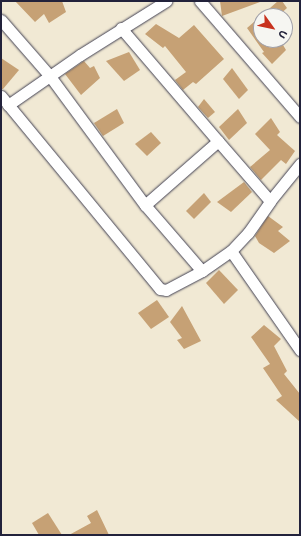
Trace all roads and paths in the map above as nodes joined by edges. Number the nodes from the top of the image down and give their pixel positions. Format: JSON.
{"nodes":[{"id":1,"x":166,"y":1,"type":"edge"},
{"id":2,"x":200,"y":1,"type":"edge"},
{"id":3,"x":1,"y":22,"type":"edge"},
{"id":4,"x":121,"y":28,"type":"junction"},
{"id":5,"x":49,"y":75,"type":"junction"},
{"id":6,"x":5,"y":101,"type":"edge"},
{"id":7,"x":300,"y":117,"type":"edge"},
{"id":8,"x":218,"y":141,"type":"junction"},
{"id":9,"x":300,"y":164,"type":"edge"},
{"id":10,"x":270,"y":201,"type":"junction"},
{"id":11,"x":145,"y":205,"type":"junction"},
{"id":12,"x":231,"y":251,"type":"junction"},
{"id":13,"x":202,"y":271,"type":"junction"},
{"id":14,"x":300,"y":350,"type":"edge"}],
"edges":[{"from":1,"to":4,"type":"street"},
{"from":2,"to":7,"type":"street"},
{"from":3,"to":5,"type":"street"},
{"from":4,"to":5,"type":"street"},
{"from":4,"to":8,"type":"street"},
{"from":5,"to":6,"type":"street"},
{"from":5,"to":11,"type":"street"},
{"from":6,"to":13,"type":"street"},
{"from":8,"to":10,"type":"street"},
{"from":8,"to":11,"type":"street"},
{"from":9,"to":10,"type":"street"},
{"from":10,"to":12,"type":"street"},
{"from":11,"to":13,"type":"street"},
{"from":12,"to":13,"type":"street"},
{"from":12,"to":14,"type":"street"}]}
